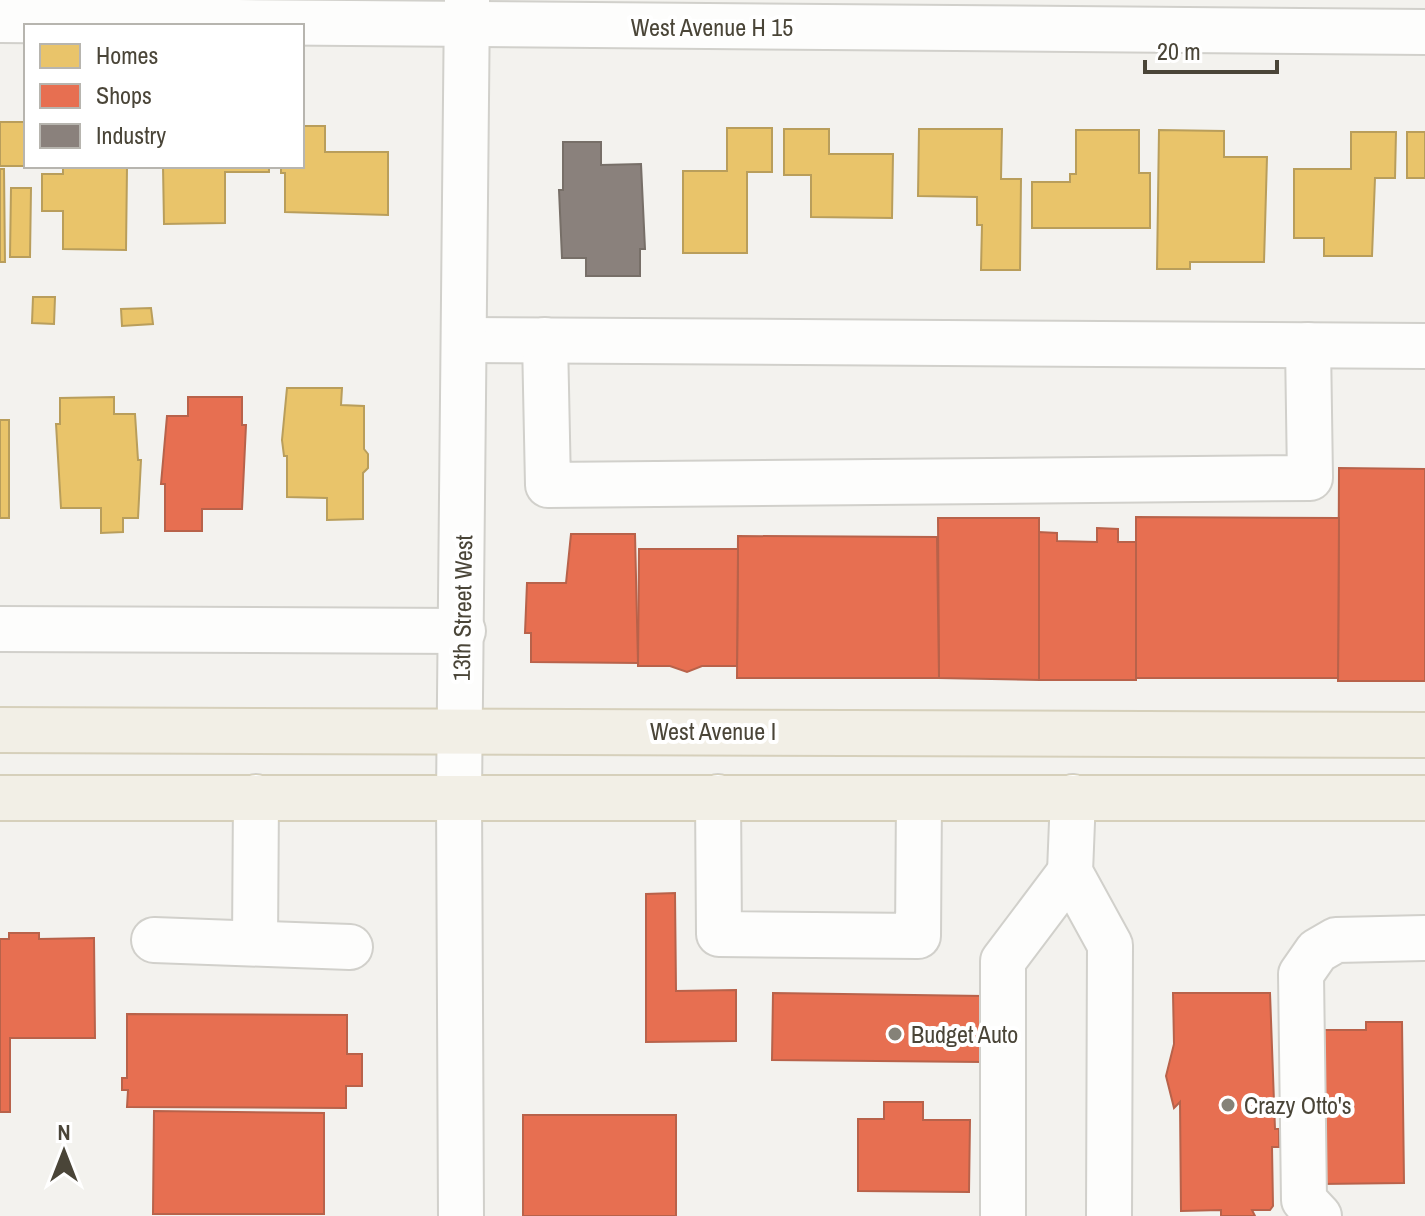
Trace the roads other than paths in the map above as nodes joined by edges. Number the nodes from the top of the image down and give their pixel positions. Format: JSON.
{"nodes":[{"id":1,"x":467,"y":12,"type":"edge"},
{"id":2,"x":0,"y":20,"type":"edge"},
{"id":3,"x":1425,"y":32,"type":"edge"},
{"id":4,"x":466,"y":340,"type":"junction"},
{"id":5,"x":545,"y":340,"type":"junction"},
{"id":6,"x":1308,"y":345,"type":"junction"},
{"id":7,"x":1425,"y":346,"type":"edge"},
{"id":8,"x":0,"y":629,"type":"edge"},
{"id":9,"x":463,"y":631,"type":"junction"},
{"id":10,"x":0,"y":730,"type":"edge"},
{"id":11,"x":460,"y":730,"type":"junction"},
{"id":12,"x":1412,"y":735,"type":"edge"},
{"id":13,"x":459,"y":796,"type":"junction"},
{"id":14,"x":256,"y":797,"type":"junction"},
{"id":15,"x":718,"y":797,"type":"junction"},
{"id":16,"x":1073,"y":797,"type":"junction"},
{"id":17,"x":0,"y":798,"type":"edge"},
{"id":18,"x":919,"y":798,"type":"junction"},
{"id":19,"x":1425,"y":798,"type":"edge"},
{"id":20,"x":1070,"y":872,"type":"junction"},
{"id":21,"x":1425,"y":938,"type":"edge"},
{"id":22,"x":154,"y":940,"type":"dead end"},
{"id":23,"x":255,"y":942,"type":"junction"},
{"id":24,"x":350,"y":947,"type":"dead end"},
{"id":25,"x":461,"y":1216,"type":"edge"},
{"id":26,"x":1003,"y":1216,"type":"edge"},
{"id":27,"x":1109,"y":1216,"type":"edge"},
{"id":28,"x":1319,"y":1216,"type":"edge"}],
"edges":[{"from":1,"to":2,"type":"street","name":"West Avenue H 15"},
{"from":1,"to":3,"type":"street","name":"West Avenue H 15"},
{"from":1,"to":4,"type":"street","name":"13th Street West"},
{"from":4,"to":5,"type":"street"},
{"from":4,"to":9,"type":"street","name":"13th Street West"},
{"from":5,"to":6,"type":"street"},
{"from":5,"to":6,"type":"street"},
{"from":6,"to":7,"type":"street"},
{"from":8,"to":9,"type":"street"},
{"from":9,"to":11,"type":"street","name":"13th Street West"},
{"from":10,"to":11,"type":"main road","name":"West Avenue I"},
{"from":11,"to":12,"type":"main road","name":"West Avenue I"},
{"from":11,"to":13,"type":"street","name":"13th Street West"},
{"from":12,"to":16,"type":"main road"},
{"from":13,"to":14,"type":"main road"},
{"from":13,"to":15,"type":"main road"},
{"from":13,"to":25,"type":"street","name":"13th Street West"},
{"from":14,"to":17,"type":"main road"},
{"from":14,"to":23,"type":"street"},
{"from":15,"to":18,"type":"main road"},
{"from":15,"to":18,"type":"street"},
{"from":16,"to":18,"type":"main road"},
{"from":16,"to":19,"type":"main road"},
{"from":16,"to":20,"type":"street"},
{"from":20,"to":26,"type":"street"},
{"from":20,"to":27,"type":"street"},
{"from":21,"to":28,"type":"street"},
{"from":22,"to":23,"type":"street"},
{"from":23,"to":24,"type":"street"}]}
